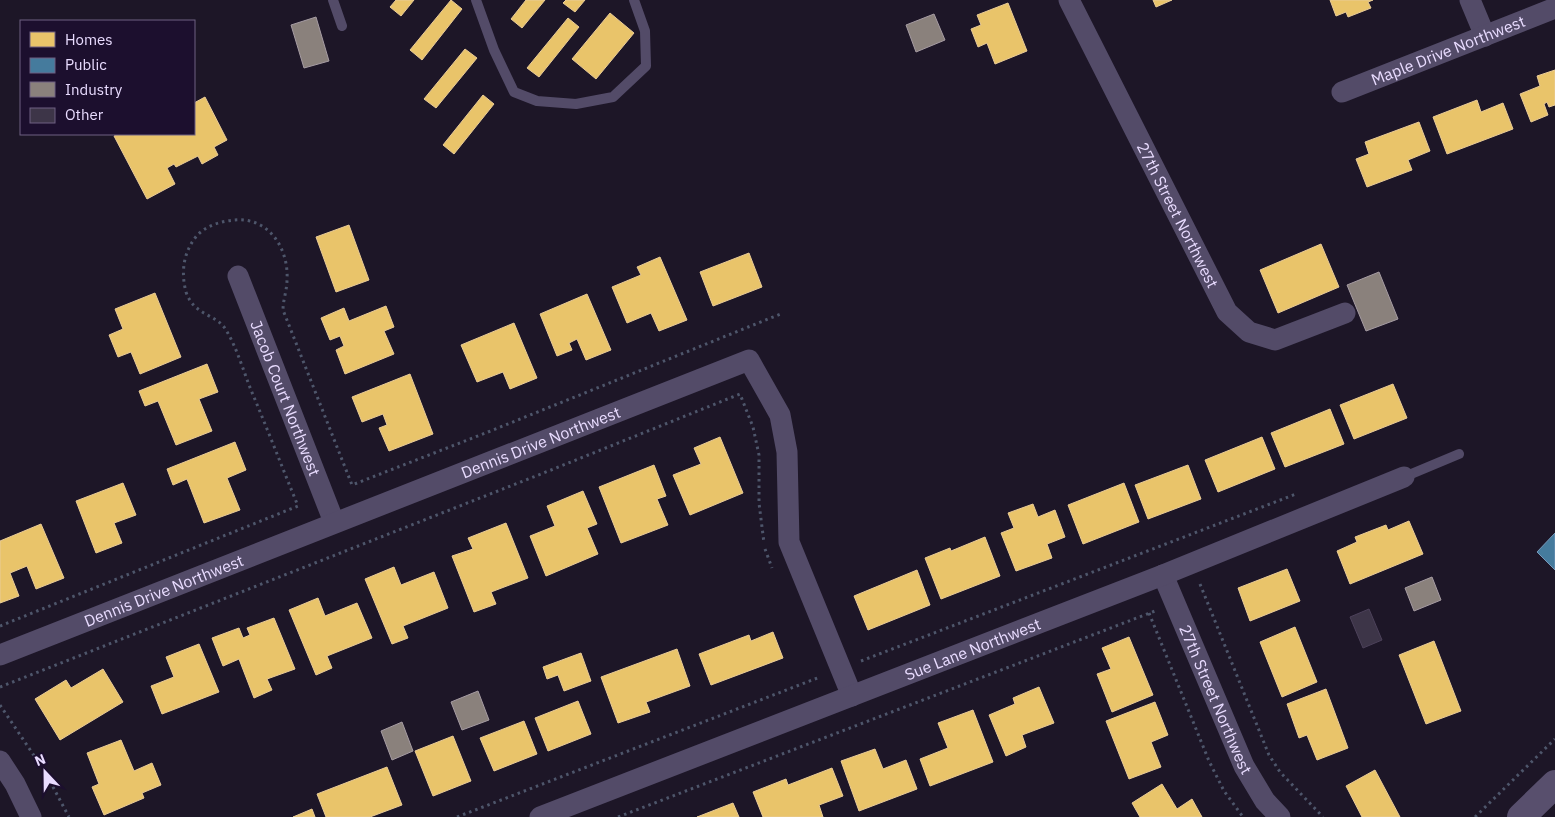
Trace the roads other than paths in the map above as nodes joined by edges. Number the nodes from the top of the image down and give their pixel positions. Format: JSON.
{"nodes":[{"id":1,"x":333,"y":0,"type":"edge"},
{"id":2,"x":476,"y":0,"type":"edge"},
{"id":3,"x":634,"y":0,"type":"edge"},
{"id":4,"x":1069,"y":0,"type":"edge"},
{"id":5,"x":1470,"y":0,"type":"edge"},
{"id":6,"x":1555,"y":8,"type":"edge"},
{"id":7,"x":342,"y":26,"type":"dead end"},
{"id":8,"x":1485,"y":36,"type":"junction"},
{"id":9,"x":1342,"y":92,"type":"dead end"},
{"id":10,"x":238,"y":276,"type":"dead end"},
{"id":11,"x":1346,"y":313,"type":"dead end"},
{"id":12,"x":1459,"y":454,"type":"dead end"},
{"id":13,"x":1404,"y":477,"type":"joint"},
{"id":14,"x":334,"y":522,"type":"junction"},
{"id":15,"x":1162,"y":575,"type":"junction"},
{"id":16,"x":0,"y":655,"type":"edge"},
{"id":17,"x":852,"y":696,"type":"junction"},
{"id":18,"x":0,"y":761,"type":"edge"},
{"id":19,"x":1555,"y":784,"type":"edge"},
{"id":20,"x":31,"y":817,"type":"edge"},
{"id":21,"x":540,"y":817,"type":"edge"},
{"id":22,"x":1280,"y":817,"type":"edge"},
{"id":23,"x":1521,"y":817,"type":"edge"}],
"edges":[{"from":1,"to":7,"type":"lane"},
{"from":2,"to":3,"type":"lane"},
{"from":4,"to":11,"type":"street","name":"27th Street Northwest"},
{"from":5,"to":8,"type":"street"},
{"from":6,"to":8,"type":"street","name":"Maple Drive Northwest"},
{"from":8,"to":9,"type":"street","name":"Maple Drive Northwest"},
{"from":10,"to":14,"type":"street","name":"Jacob Court Northwest"},
{"from":12,"to":13,"type":"lane"},
{"from":13,"to":15,"type":"street","name":"Sue Lane Northwest"},
{"from":14,"to":16,"type":"street","name":"Dennis Drive Northwest"},
{"from":14,"to":17,"type":"street","name":"Dennis Drive Northwest"},
{"from":15,"to":17,"type":"street","name":"Sue Lane Northwest"},
{"from":15,"to":22,"type":"street","name":"27th Street Northwest"},
{"from":17,"to":21,"type":"street","name":"Sue Lane Northwest"},
{"from":18,"to":20,"type":"street"},
{"from":19,"to":23,"type":"street"}]}
